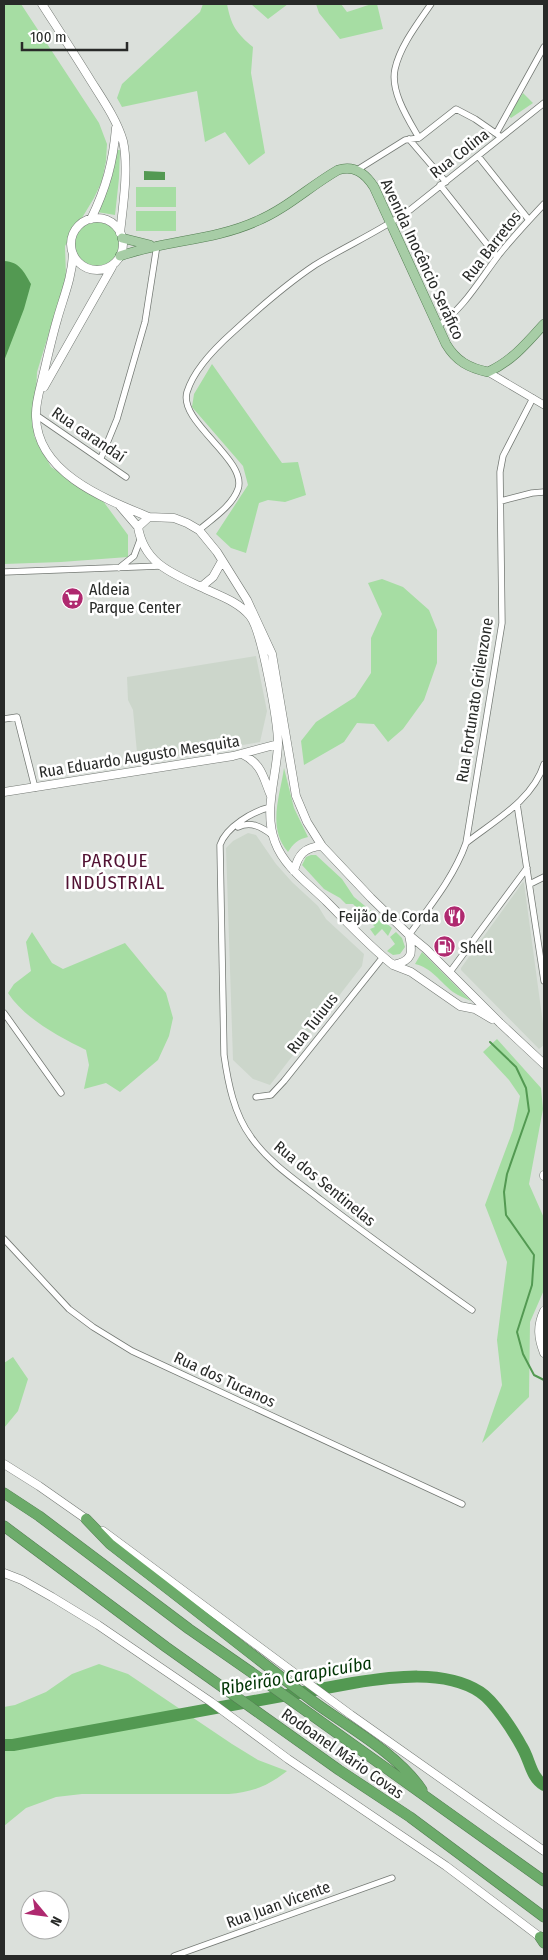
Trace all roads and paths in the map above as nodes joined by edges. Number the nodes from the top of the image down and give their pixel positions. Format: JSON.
{"nodes":[{"id":1,"x":42,"y":4,"type":"edge"},
{"id":2,"x":431,"y":4,"type":"edge"},
{"id":3,"x":544,"y":47,"type":"edge"},
{"id":4,"x":544,"y":103,"type":"edge"},
{"id":5,"x":116,"y":124,"type":"junction"},
{"id":6,"x":499,"y":135,"type":"junction"},
{"id":7,"x":419,"y":138,"type":"junction"},
{"id":8,"x":410,"y":139,"type":"junction"},
{"id":9,"x":478,"y":156,"type":"junction"},
{"id":10,"x":357,"y":170,"type":"junction"},
{"id":11,"x":443,"y":183,"type":"junction"},
{"id":12,"x":544,"y":204,"type":"edge"},
{"id":13,"x":91,"y":219,"type":"junction"},
{"id":14,"x":529,"y":220,"type":"junction"},
{"id":15,"x":391,"y":223,"type":"junction"},
{"id":16,"x":121,"y":235,"type":"junction"},
{"id":17,"x":154,"y":245,"type":"junction"},
{"id":18,"x":73,"y":254,"type":"junction"},
{"id":19,"x":120,"y":256,"type":"junction"},
{"id":20,"x":498,"y":257,"type":"junction"},
{"id":21,"x":114,"y":264,"type":"junction"},
{"id":22,"x":544,"y":324,"type":"edge"},
{"id":23,"x":438,"y":326,"type":"junction"},
{"id":24,"x":488,"y":372,"type":"junction"},
{"id":25,"x":533,"y":398,"type":"junction"},
{"id":26,"x":37,"y":400,"type":"junction"},
{"id":27,"x":544,"y":405,"type":"edge"},
{"id":28,"x":36,"y":415,"type":"junction"},
{"id":29,"x":101,"y":458,"type":"junction"},
{"id":30,"x":126,"y":477,"type":"dead end"},
{"id":31,"x":544,"y":492,"type":"edge"},
{"id":32,"x":501,"y":501,"type":"junction"},
{"id":33,"x":118,"y":504,"type":"junction"},
{"id":34,"x":149,"y":517,"type":"junction"},
{"id":35,"x":138,"y":528,"type":"junction"},
{"id":36,"x":199,"y":530,"type":"junction"},
{"id":37,"x":140,"y":540,"type":"junction"},
{"id":38,"x":222,"y":561,"type":"junction"},
{"id":39,"x":160,"y":566,"type":"junction"},
{"id":40,"x":120,"y":568,"type":"junction"},
{"id":41,"x":4,"y":572,"type":"edge"},
{"id":42,"x":201,"y":587,"type":"junction"},
{"id":43,"x":4,"y":719,"type":"edge"},
{"id":44,"x":278,"y":744,"type":"junction"},
{"id":45,"x":242,"y":754,"type":"junction"},
{"id":46,"x":544,"y":764,"type":"edge"},
{"id":47,"x":35,"y":788,"type":"junction"},
{"id":48,"x":4,"y":792,"type":"edge"},
{"id":49,"x":271,"y":797,"type":"junction"},
{"id":50,"x":517,"y":804,"type":"junction"},
{"id":51,"x":270,"y":807,"type":"junction"},
{"id":52,"x":232,"y":830,"type":"junction"},
{"id":53,"x":272,"y":835,"type":"junction"},
{"id":54,"x":466,"y":843,"type":"junction"},
{"id":55,"x":322,"y":846,"type":"junction"},
{"id":56,"x":527,"y":868,"type":"junction"},
{"id":57,"x":294,"y":871,"type":"junction"},
{"id":58,"x":544,"y":877,"type":"edge"},
{"id":59,"x":530,"y":884,"type":"junction"},
{"id":60,"x":409,"y":935,"type":"junction"},
{"id":61,"x":383,"y":957,"type":"junction"},
{"id":62,"x":392,"y":965,"type":"junction"},
{"id":63,"x":450,"y":972,"type":"junction"},
{"id":64,"x":544,"y":981,"type":"edge"},
{"id":65,"x":4,"y":1013,"type":"edge"},
{"id":66,"x":500,"y":1023,"type":"junction"},
{"id":67,"x":544,"y":1064,"type":"edge"},
{"id":68,"x":61,"y":1093,"type":"dead end"},
{"id":69,"x":256,"y":1097,"type":"dead end"},
{"id":70,"x":4,"y":1239,"type":"edge"},
{"id":71,"x":472,"y":1310,"type":"dead end"},
{"id":72,"x":544,"y":1312,"type":"edge"},
{"id":73,"x":544,"y":1353,"type":"edge"},
{"id":74,"x":4,"y":1464,"type":"edge"},
{"id":75,"x":4,"y":1493,"type":"edge"},
{"id":76,"x":462,"y":1504,"type":"dead end"},
{"id":77,"x":86,"y":1519,"type":"junction"},
{"id":78,"x":4,"y":1526,"type":"edge"},
{"id":79,"x":4,"y":1573,"type":"edge"},
{"id":80,"x":425,"y":1795,"type":"junction"},
{"id":81,"x":544,"y":1851,"type":"edge"},
{"id":82,"x":392,"y":1878,"type":"dead end"},
{"id":83,"x":544,"y":1881,"type":"edge"},
{"id":84,"x":544,"y":1917,"type":"edge"},
{"id":85,"x":543,"y":1940,"type":"edge"},
{"id":86,"x":174,"y":1956,"type":"edge"}],
"edges":[{"from":1,"to":5,"type":"main road"},
{"from":2,"to":7,"type":"street"},
{"from":3,"to":6,"type":"street"},
{"from":4,"to":6,"type":"street","name":"Rua Colina"},
{"from":5,"to":13,"type":"main road"},
{"from":5,"to":16,"type":"main road"},
{"from":6,"to":7,"type":"street"},
{"from":6,"to":9,"type":"street","name":"Rua Colina"},
{"from":7,"to":8,"type":"street"},
{"from":8,"to":10,"type":"street"},
{"from":8,"to":11,"type":"street"},
{"from":9,"to":11,"type":"street","name":"Rua Colina"},
{"from":9,"to":14,"type":"street"},
{"from":10,"to":15,"type":"main road","name":"Avenida Inocêncio Seráfico"},
{"from":10,"to":17,"type":"main road"},
{"from":11,"to":15,"type":"street","name":"Rua Colina"},
{"from":11,"to":20,"type":"street"},
{"from":12,"to":14,"type":"street","name":"Rua Barretos"},
{"from":13,"to":16,"type":"main road"},
{"from":13,"to":18,"type":"main road"},
{"from":14,"to":20,"type":"street","name":"Rua Barretos"},
{"from":15,"to":23,"type":"main road","name":"Avenida Inocêncio Seráfico"},
{"from":15,"to":36,"type":"street"},
{"from":16,"to":17,"type":"main road"},
{"from":16,"to":19,"type":"main road"},
{"from":17,"to":19,"type":"main road"},
{"from":17,"to":29,"type":"street"},
{"from":18,"to":21,"type":"main road"},
{"from":18,"to":26,"type":"main road"},
{"from":19,"to":21,"type":"main road"},
{"from":20,"to":23,"type":"street","name":"Rua Barretos"},
{"from":21,"to":26,"type":"main road"},
{"from":22,"to":24,"type":"main road"},
{"from":23,"to":24,"type":"main road","name":"Avenida Inocêncio Seráfico"},
{"from":24,"to":25,"type":"street"},
{"from":25,"to":27,"type":"street"},
{"from":25,"to":32,"type":"street","name":"Rua Fortunato Grilenzone"},
{"from":26,"to":28,"type":"main road"},
{"from":28,"to":29,"type":"street","name":"Rua carandaí"},
{"from":28,"to":33,"type":"main road"},
{"from":29,"to":30,"type":"street","name":"Rua carandaí"},
{"from":31,"to":32,"type":"street"},
{"from":32,"to":54,"type":"street","name":"Rua Fortunato Grilenzone"},
{"from":33,"to":34,"type":"main road"},
{"from":33,"to":35,"type":"main road"},
{"from":34,"to":35,"type":"main road"},
{"from":34,"to":36,"type":"main road"},
{"from":35,"to":37,"type":"main road"},
{"from":36,"to":38,"type":"main road"},
{"from":37,"to":39,"type":"main road"},
{"from":37,"to":40,"type":"street"},
{"from":38,"to":42,"type":"main road"},
{"from":38,"to":55,"type":"main road"},
{"from":39,"to":40,"type":"street"},
{"from":39,"to":42,"type":"main road"},
{"from":40,"to":41,"type":"street"},
{"from":42,"to":44,"type":"main road"},
{"from":43,"to":47,"type":"street"},
{"from":44,"to":45,"type":"main road","name":"Rua Eduardo Augusto Mesquita"},
{"from":44,"to":49,"type":"main road"},
{"from":45,"to":47,"type":"main road","name":"Rua Eduardo Augusto Mesquita"},
{"from":45,"to":49,"type":"main road"},
{"from":46,"to":50,"type":"street"},
{"from":47,"to":48,"type":"main road","name":"Rua Eduardo Augusto Mesquita"},
{"from":49,"to":51,"type":"main road"},
{"from":50,"to":54,"type":"street"},
{"from":50,"to":56,"type":"street"},
{"from":51,"to":52,"type":"street","name":"Rua dos Sentinelas"},
{"from":51,"to":53,"type":"main road"},
{"from":52,"to":53,"type":"street"},
{"from":52,"to":71,"type":"street","name":"Rua dos Sentinelas"},
{"from":53,"to":57,"type":"main road"},
{"from":54,"to":60,"type":"street","name":"Rua Fortunato Grilenzone"},
{"from":55,"to":57,"type":"main road"},
{"from":55,"to":60,"type":"main road"},
{"from":56,"to":59,"type":"street"},
{"from":56,"to":63,"type":"street"},
{"from":57,"to":61,"type":"main road"},
{"from":58,"to":59,"type":"street"},
{"from":59,"to":64,"type":"street"},
{"from":60,"to":62,"type":"main road"},
{"from":60,"to":63,"type":"main road"},
{"from":61,"to":62,"type":"main road"},
{"from":61,"to":69,"type":"street","name":"Rua Tuiuus"},
{"from":62,"to":66,"type":"main road"},
{"from":63,"to":66,"type":"main road"},
{"from":65,"to":68,"type":"street"},
{"from":66,"to":67,"type":"main road"},
{"from":70,"to":76,"type":"street","name":"Rua dos Tucanos"},
{"from":72,"to":73,"type":"main road"},
{"from":74,"to":77,"type":"main road"},
{"from":75,"to":80,"type":"highway","name":"Rodoanel Mário Covas"},
{"from":77,"to":80,"type":"highway"},
{"from":77,"to":81,"type":"main road"},
{"from":78,"to":84,"type":"highway","name":"Rodoanel Mário Covas"},
{"from":79,"to":85,"type":"main road"},
{"from":80,"to":83,"type":"highway","name":"Rodoanel Mário Covas"},
{"from":82,"to":86,"type":"street","name":"Rua Juan Vicente"}]}
